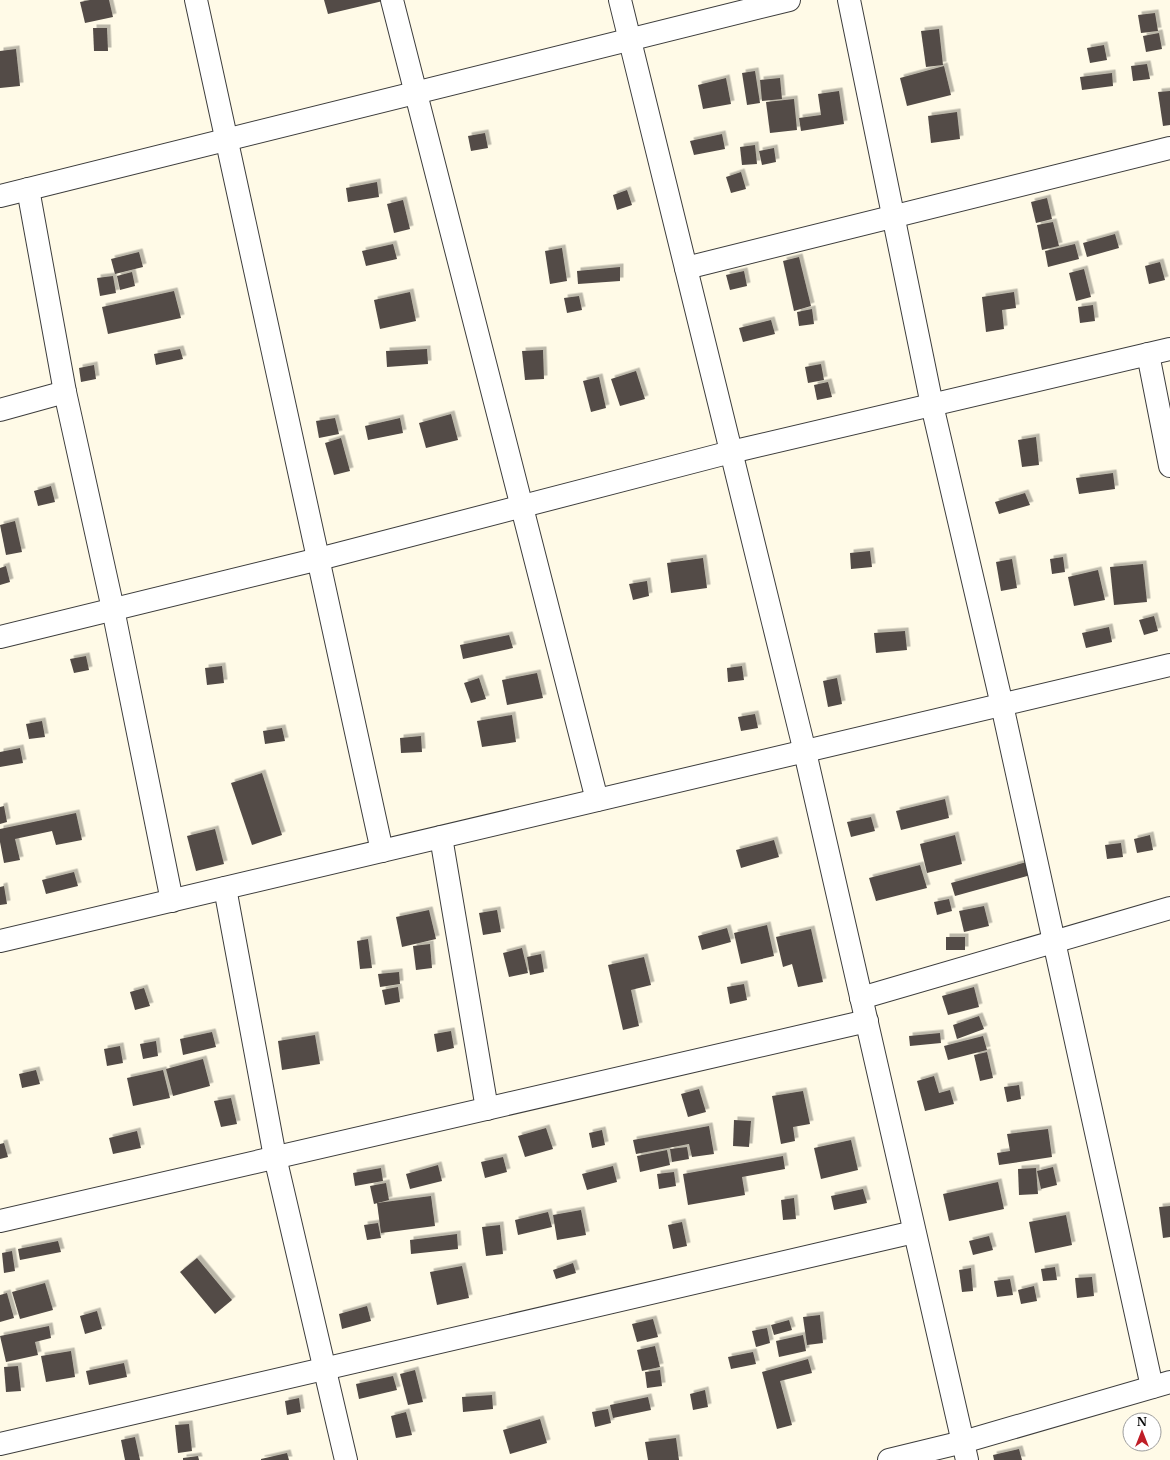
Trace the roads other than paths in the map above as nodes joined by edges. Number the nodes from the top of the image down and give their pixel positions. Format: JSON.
{"nodes":[{"id":1,"x":196,"y":0,"type":"edge"},
{"id":2,"x":392,"y":0,"type":"edge"},
{"id":3,"x":620,"y":0,"type":"edge"},
{"id":4,"x":789,"y":0,"type":"edge"},
{"id":5,"x":849,"y":0,"type":"edge"},
{"id":6,"x":630,"y":40,"type":"junction"},
{"id":7,"x":416,"y":93,"type":"junction"},
{"id":8,"x":227,"y":139,"type":"junction"},
{"id":9,"x":1170,"y":148,"type":"edge"},
{"id":10,"x":28,"y":189,"type":"junction"},
{"id":11,"x":0,"y":196,"type":"edge"},
{"id":12,"x":894,"y":217,"type":"junction"},
{"id":13,"x":686,"y":268,"type":"junction"},
{"id":14,"x":1170,"y":349,"type":"edge"},
{"id":15,"x":1148,"y":354,"type":"junction"},
{"id":16,"x":65,"y":392,"type":"junction"},
{"id":17,"x":932,"y":405,"type":"junction"},
{"id":18,"x":0,"y":410,"type":"edge"},
{"id":19,"x":731,"y":452,"type":"junction"},
{"id":20,"x":1170,"y":466,"type":"edge"},
{"id":21,"x":522,"y":506,"type":"junction"},
{"id":22,"x":319,"y":560,"type":"junction"},
{"id":23,"x":113,"y":609,"type":"junction"},
{"id":24,"x":0,"y":637,"type":"edge"},
{"id":25,"x":1170,"y":666,"type":"edge"},
{"id":26,"x":1002,"y":705,"type":"junction"},
{"id":27,"x":805,"y":752,"type":"junction"},
{"id":28,"x":597,"y":800,"type":"junction"},
{"id":29,"x":441,"y":837,"type":"junction"},
{"id":30,"x":382,"y":851,"type":"junction"},
{"id":31,"x":225,"y":888,"type":"junction"},
{"id":32,"x":172,"y":901,"type":"junction"},
{"id":33,"x":1170,"y":908,"type":"edge"},
{"id":34,"x":0,"y":941,"type":"edge"},
{"id":35,"x":1054,"y":941,"type":"junction"},
{"id":36,"x":861,"y":998,"type":"junction"},
{"id":37,"x":866,"y":1021,"type":"junction"},
{"id":38,"x":487,"y":1108,"type":"junction"},
{"id":39,"x":275,"y":1157,"type":"junction"},
{"id":40,"x":0,"y":1221,"type":"edge"},
{"id":41,"x":914,"y":1232,"type":"junction"},
{"id":42,"x":324,"y":1369,"type":"junction"},
{"id":43,"x":1161,"y":1384,"type":"edge"},
{"id":44,"x":0,"y":1444,"type":"edge"},
{"id":45,"x":965,"y":1451,"type":"edge"},
{"id":46,"x":346,"y":1460,"type":"edge"},
{"id":47,"x":889,"y":1460,"type":"edge"}],
"edges":[{"from":1,"to":8,"type":"street"},
{"from":2,"to":7,"type":"street"},
{"from":3,"to":6,"type":"street"},
{"from":4,"to":6,"type":"street"},
{"from":5,"to":12,"type":"street"},
{"from":6,"to":7,"type":"street"},
{"from":6,"to":13,"type":"street"},
{"from":7,"to":8,"type":"street"},
{"from":7,"to":21,"type":"street"},
{"from":8,"to":10,"type":"street"},
{"from":8,"to":22,"type":"street"},
{"from":9,"to":12,"type":"street"},
{"from":10,"to":11,"type":"street"},
{"from":10,"to":16,"type":"street"},
{"from":12,"to":13,"type":"street"},
{"from":12,"to":17,"type":"street"},
{"from":13,"to":19,"type":"street"},
{"from":14,"to":15,"type":"street"},
{"from":15,"to":17,"type":"street"},
{"from":15,"to":20,"type":"street"},
{"from":16,"to":18,"type":"street"},
{"from":16,"to":23,"type":"street"},
{"from":17,"to":19,"type":"street"},
{"from":17,"to":26,"type":"street"},
{"from":19,"to":21,"type":"street"},
{"from":19,"to":27,"type":"street"},
{"from":21,"to":22,"type":"street"},
{"from":21,"to":28,"type":"street"},
{"from":22,"to":23,"type":"street"},
{"from":22,"to":30,"type":"street"},
{"from":23,"to":24,"type":"street"},
{"from":23,"to":32,"type":"street"},
{"from":25,"to":26,"type":"street"},
{"from":26,"to":27,"type":"street"},
{"from":26,"to":35,"type":"street"},
{"from":27,"to":28,"type":"street"},
{"from":27,"to":36,"type":"street"},
{"from":28,"to":29,"type":"street"},
{"from":29,"to":30,"type":"street"},
{"from":29,"to":38,"type":"street"},
{"from":30,"to":31,"type":"street"},
{"from":31,"to":32,"type":"street"},
{"from":31,"to":39,"type":"street"},
{"from":32,"to":34,"type":"street"},
{"from":33,"to":35,"type":"street"},
{"from":35,"to":36,"type":"street"},
{"from":35,"to":43,"type":"street"},
{"from":36,"to":37,"type":"street"},
{"from":37,"to":38,"type":"street"},
{"from":37,"to":41,"type":"street"},
{"from":38,"to":39,"type":"street"},
{"from":39,"to":40,"type":"street"},
{"from":39,"to":42,"type":"street"},
{"from":41,"to":42,"type":"street"},
{"from":41,"to":45,"type":"street"},
{"from":42,"to":44,"type":"street"},
{"from":42,"to":46,"type":"street"},
{"from":43,"to":45,"type":"street"},
{"from":45,"to":47,"type":"street"}]}
